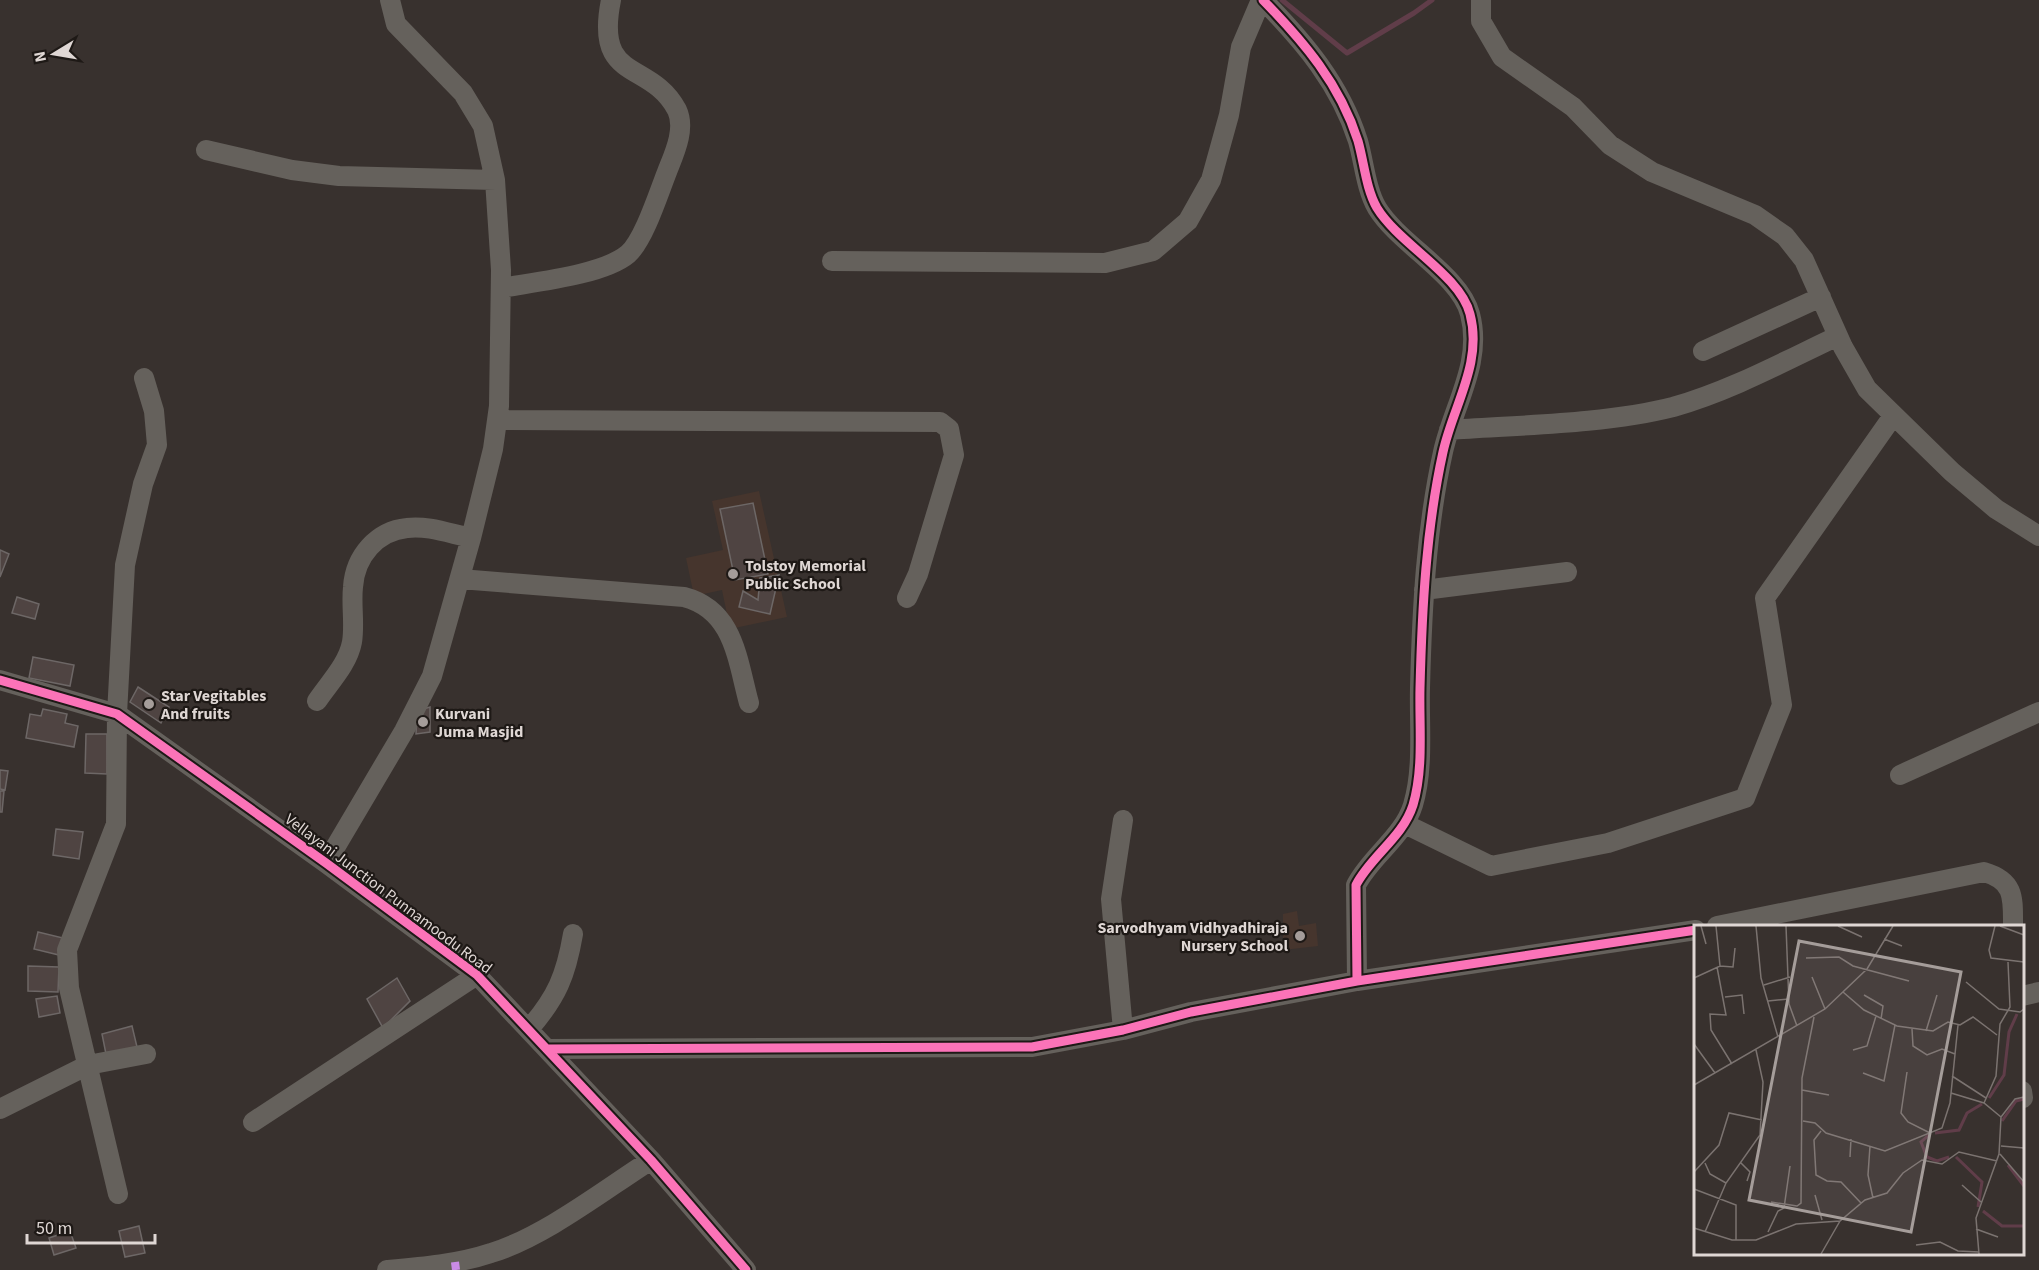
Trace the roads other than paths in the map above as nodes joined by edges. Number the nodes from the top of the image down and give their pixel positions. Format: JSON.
{"nodes":[{"id":1,"x":390,"y":0,"type":"edge"},
{"id":2,"x":611,"y":0,"type":"edge"},
{"id":3,"x":1262,"y":0,"type":"edge"},
{"id":4,"x":1481,"y":0,"type":"edge"},
{"id":5,"x":206,"y":150,"type":"dead end"},
{"id":6,"x":495,"y":180,"type":"junction"},
{"id":7,"x":832,"y":261,"type":"dead end"},
{"id":8,"x":501,"y":288,"type":"junction"},
{"id":9,"x":1821,"y":297,"type":"junction"},
{"id":10,"x":1838,"y":336,"type":"junction"},
{"id":11,"x":1703,"y":351,"type":"dead end"},
{"id":12,"x":144,"y":378,"type":"dead end"},
{"id":13,"x":1893,"y":416,"type":"junction"},
{"id":14,"x":497,"y":420,"type":"junction"},
{"id":15,"x":1449,"y":430,"type":"junction"},
{"id":16,"x":2039,"y":536,"type":"edge"},
{"id":17,"x":471,"y":538,"type":"junction"},
{"id":18,"x":1567,"y":572,"type":"dead end"},
{"id":19,"x":460,"y":579,"type":"junction"},
{"id":20,"x":1424,"y":590,"type":"junction"},
{"id":21,"x":907,"y":597,"type":"dead end"},
{"id":22,"x":0,"y":680,"type":"edge"},
{"id":23,"x":317,"y":701,"type":"dead end"},
{"id":24,"x":749,"y":703,"type":"dead end"},
{"id":25,"x":2039,"y":712,"type":"edge"},
{"id":26,"x":117,"y":714,"type":"junction"},
{"id":27,"x":1900,"y":775,"type":"dead end"},
{"id":28,"x":1123,"y":820,"type":"dead end"},
{"id":29,"x":1405,"y":824,"type":"junction"},
{"id":30,"x":326,"y":863,"type":"junction"},
{"id":31,"x":1732,"y":925,"type":"edge"},
{"id":32,"x":2013,"y":925,"type":"edge"},
{"id":33,"x":1694,"y":930,"type":"edge"},
{"id":34,"x":573,"y":934,"type":"dead end"},
{"id":35,"x":477,"y":975,"type":"junction"},
{"id":36,"x":1357,"y":981,"type":"junction"},
{"id":37,"x":2039,"y":992,"type":"edge"},
{"id":38,"x":2024,"y":996,"type":"edge"},
{"id":39,"x":529,"y":1029,"type":"junction"},
{"id":40,"x":1123,"y":1030,"type":"junction"},
{"id":41,"x":548,"y":1049,"type":"junction"},
{"id":42,"x":146,"y":1054,"type":"dead end"},
{"id":43,"x":88,"y":1065,"type":"junction"},
{"id":44,"x":0,"y":1109,"type":"edge"},
{"id":45,"x":253,"y":1122,"type":"dead end"},
{"id":46,"x":651,"y":1160,"type":"junction"},
{"id":47,"x":118,"y":1194,"type":"dead end"},
{"id":48,"x":456,"y":1266,"type":"edge"},
{"id":49,"x":387,"y":1270,"type":"edge"},
{"id":50,"x":746,"y":1270,"type":"edge"}],
"edges":[{"from":1,"to":6,"type":"street"},
{"from":2,"to":8,"type":"street"},
{"from":3,"to":7,"type":"street"},
{"from":3,"to":15,"type":"street"},
{"from":4,"to":9,"type":"street"},
{"from":5,"to":6,"type":"street"},
{"from":6,"to":8,"type":"street"},
{"from":8,"to":14,"type":"street"},
{"from":9,"to":10,"type":"street"},
{"from":9,"to":11,"type":"street"},
{"from":10,"to":13,"type":"street"},
{"from":10,"to":15,"type":"street"},
{"from":12,"to":26,"type":"street"},
{"from":13,"to":16,"type":"street"},
{"from":13,"to":29,"type":"street"},
{"from":14,"to":17,"type":"street"},
{"from":14,"to":21,"type":"street"},
{"from":15,"to":20,"type":"street"},
{"from":17,"to":19,"type":"street"},
{"from":17,"to":23,"type":"street"},
{"from":18,"to":20,"type":"street"},
{"from":19,"to":24,"type":"street"},
{"from":19,"to":30,"type":"street"},
{"from":20,"to":29,"type":"street"},
{"from":22,"to":26,"type":"street","name":"Vellayani Junction Punnamoodu Road"},
{"from":25,"to":27,"type":"street"},
{"from":26,"to":30,"type":"street","name":"Vellayani Junction Punnamoodu Road"},
{"from":26,"to":43,"type":"street"},
{"from":28,"to":40,"type":"street"},
{"from":29,"to":36,"type":"street"},
{"from":30,"to":35,"type":"street","name":"Vellayani Junction Punnamoodu Road"},
{"from":31,"to":32,"type":"street"},
{"from":33,"to":36,"type":"street"},
{"from":34,"to":39,"type":"street"},
{"from":35,"to":39,"type":"street","name":"Vellayani Junction Punnamoodu Road"},
{"from":35,"to":45,"type":"street"},
{"from":36,"to":40,"type":"street"},
{"from":37,"to":38,"type":"street"},
{"from":39,"to":41,"type":"street","name":"Vellayani Junction Punnamoodu Road"},
{"from":40,"to":41,"type":"street"},
{"from":41,"to":46,"type":"street","name":"Vellayani Junction Punnamoodu Road"},
{"from":42,"to":43,"type":"street"},
{"from":43,"to":44,"type":"street"},
{"from":43,"to":47,"type":"street"},
{"from":46,"to":48,"type":"street"},
{"from":46,"to":50,"type":"street","name":"Vellayani Junction Punnamoodu Road"},
{"from":48,"to":49,"type":"street"}]}
